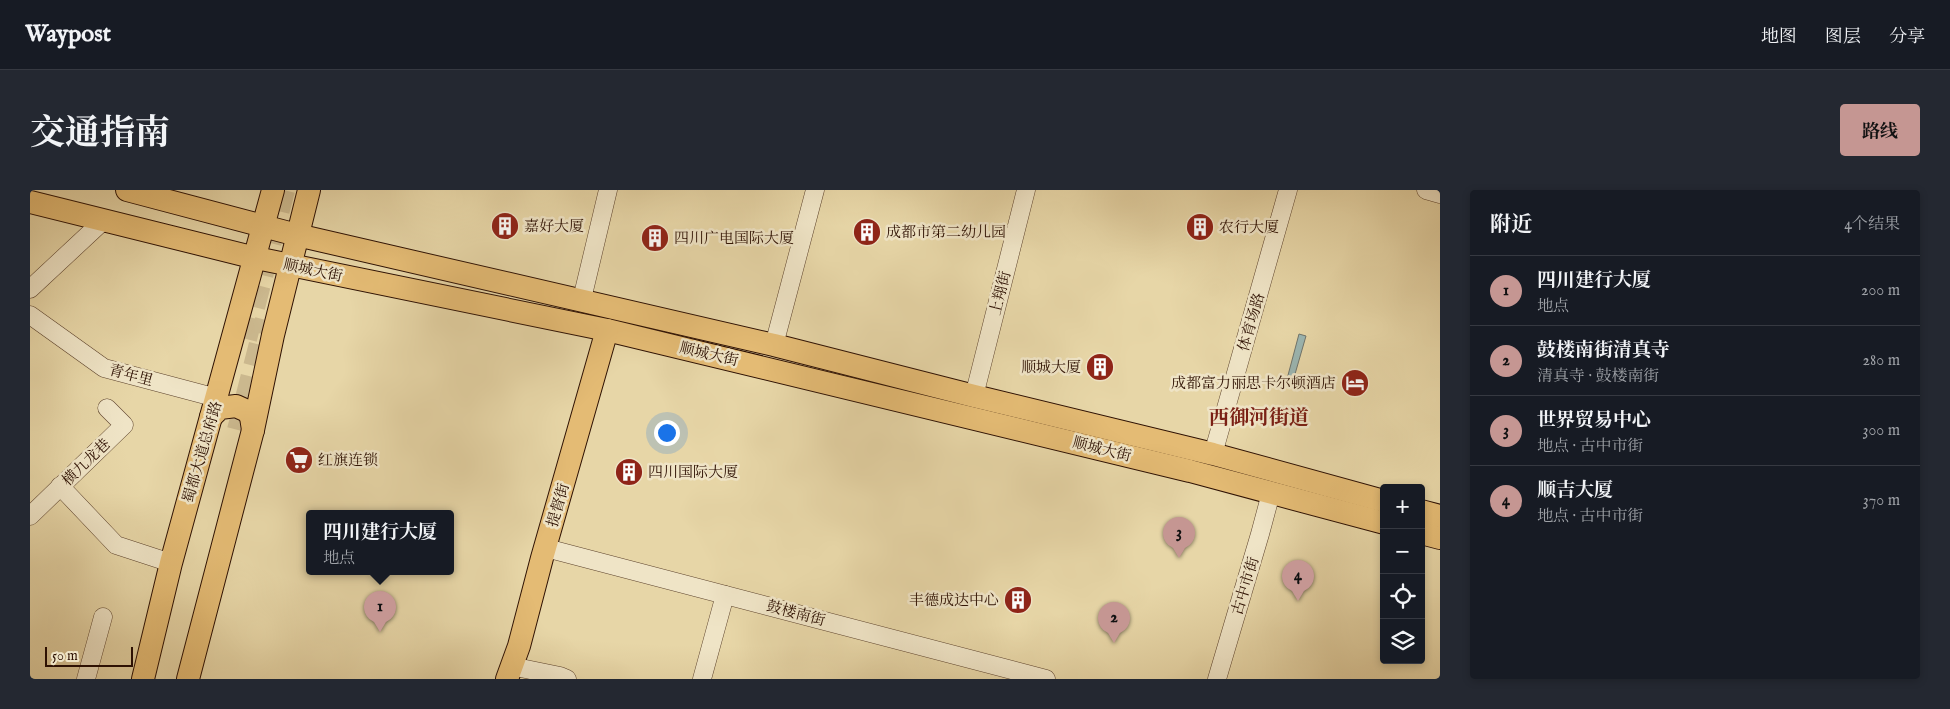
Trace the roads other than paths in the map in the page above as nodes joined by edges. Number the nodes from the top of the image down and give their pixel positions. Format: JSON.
{"nodes":[{"id":1,"x":127,"y":190,"type":"edge"},
{"id":2,"x":273,"y":190,"type":"edge"},
{"id":3,"x":308,"y":190,"type":"edge"},
{"id":4,"x":608,"y":190,"type":"edge"},
{"id":5,"x":815,"y":190,"type":"edge"},
{"id":6,"x":1026,"y":190,"type":"edge"},
{"id":7,"x":1288,"y":190,"type":"edge"},
{"id":8,"x":1426,"y":190,"type":"edge"},
{"id":9,"x":1440,"y":194,"type":"edge"},
{"id":10,"x":30,"y":202,"type":"edge"},
{"id":11,"x":104,"y":220,"type":"junction"},
{"id":12,"x":264,"y":226,"type":"junction"},
{"id":13,"x":297,"y":235,"type":"junction"},
{"id":14,"x":256,"y":258,"type":"junction"},
{"id":15,"x":290,"y":266,"type":"junction"},
{"id":16,"x":30,"y":289,"type":"edge"},
{"id":17,"x":582,"y":299,"type":"junction"},
{"id":18,"x":30,"y":315,"type":"edge"},
{"id":19,"x":607,"y":330,"type":"junction"},
{"id":20,"x":774,"y":344,"type":"junction"},
{"id":21,"x":974,"y":396,"type":"junction"},
{"id":22,"x":107,"y":408,"type":"dead end"},
{"id":23,"x":229,"y":421,"type":"junction"},
{"id":24,"x":1213,"y":454,"type":"junction"},
{"id":25,"x":60,"y":486,"type":"junction"},
{"id":26,"x":1270,"y":493,"type":"junction"},
{"id":27,"x":1380,"y":499,"type":"edge"},
{"id":28,"x":1425,"y":512,"type":"edge"},
{"id":29,"x":30,"y":516,"type":"edge"},
{"id":30,"x":1440,"y":516,"type":"edge"},
{"id":31,"x":1380,"y":522,"type":"edge"},
{"id":32,"x":1425,"y":534,"type":"edge"},
{"id":33,"x":1440,"y":538,"type":"edge"},
{"id":34,"x":546,"y":548,"type":"junction"},
{"id":35,"x":171,"y":563,"type":"junction"},
{"id":36,"x":725,"y":595,"type":"junction"},
{"id":37,"x":103,"y":618,"type":"dead end"},
{"id":38,"x":509,"y":672,"type":"edge"},
{"id":39,"x":188,"y":678,"type":"edge"},
{"id":40,"x":86,"y":679,"type":"edge"},
{"id":41,"x":143,"y":679,"type":"edge"},
{"id":42,"x":156,"y":679,"type":"edge"},
{"id":43,"x":567,"y":679,"type":"edge"},
{"id":44,"x":702,"y":679,"type":"edge"},
{"id":45,"x":1046,"y":679,"type":"edge"},
{"id":46,"x":1217,"y":679,"type":"edge"}],
"edges":[{"from":1,"to":12,"type":"main road","name":"顺城大街"},
{"from":2,"to":12,"type":"main road","name":"蜀都大道总府路"},
{"from":3,"to":13,"type":"main road","name":"蜀都大道总府路"},
{"from":4,"to":17,"type":"street"},
{"from":5,"to":20,"type":"street"},
{"from":6,"to":21,"type":"street","name":"上翔街"},
{"from":7,"to":24,"type":"street","name":"体育场路"},
{"from":8,"to":9,"type":"street"},
{"from":10,"to":11,"type":"main road","name":"顺城大街"},
{"from":11,"to":14,"type":"main road","name":"顺城大街"},
{"from":11,"to":16,"type":"street"},
{"from":12,"to":13,"type":"main road","name":"顺城大街"},
{"from":12,"to":14,"type":"main road","name":"蜀都大道总府路"},
{"from":13,"to":15,"type":"main road","name":"蜀都大道总府路"},
{"from":13,"to":17,"type":"main road","name":"顺城大街"},
{"from":14,"to":15,"type":"main road","name":"顺城大街"},
{"from":14,"to":23,"type":"main road","name":"蜀都大道总府路"},
{"from":15,"to":19,"type":"main road","name":"顺城大街"},
{"from":15,"to":23,"type":"main road","name":"蜀都大道总府路"},
{"from":17,"to":20,"type":"main road","name":"顺城大街"},
{"from":18,"to":23,"type":"street","name":"青年里"},
{"from":19,"to":26,"type":"main road","name":"顺城大街"},
{"from":19,"to":34,"type":"main road","name":"提督街"},
{"from":20,"to":21,"type":"main road","name":"顺城大街"},
{"from":21,"to":24,"type":"main road","name":"顺城大街"},
{"from":22,"to":25,"type":"street","name":"横九龙巷"},
{"from":23,"to":35,"type":"main road","name":"蜀都大道总府路"},
{"from":23,"to":39,"type":"main road","name":"蜀都大道总府路"},
{"from":23,"to":42,"type":"main road","name":"蜀都大道总府路"},
{"from":24,"to":27,"type":"main road","name":"顺城大街"},
{"from":25,"to":29,"type":"street","name":"横九龙巷"},
{"from":25,"to":35,"type":"street"},
{"from":26,"to":31,"type":"main road","name":"顺城大街"},
{"from":26,"to":46,"type":"street","name":"古中市街"},
{"from":28,"to":30,"type":"main road"},
{"from":32,"to":33,"type":"main road"},
{"from":34,"to":36,"type":"street","name":"鼓楼南街"},
{"from":34,"to":38,"type":"main road","name":"提督街"},
{"from":35,"to":41,"type":"main road","name":"蜀都大道总府路"},
{"from":36,"to":44,"type":"street"},
{"from":36,"to":45,"type":"street","name":"鼓楼南街"},
{"from":37,"to":40,"type":"street"},
{"from":38,"to":43,"type":"street"}]}
